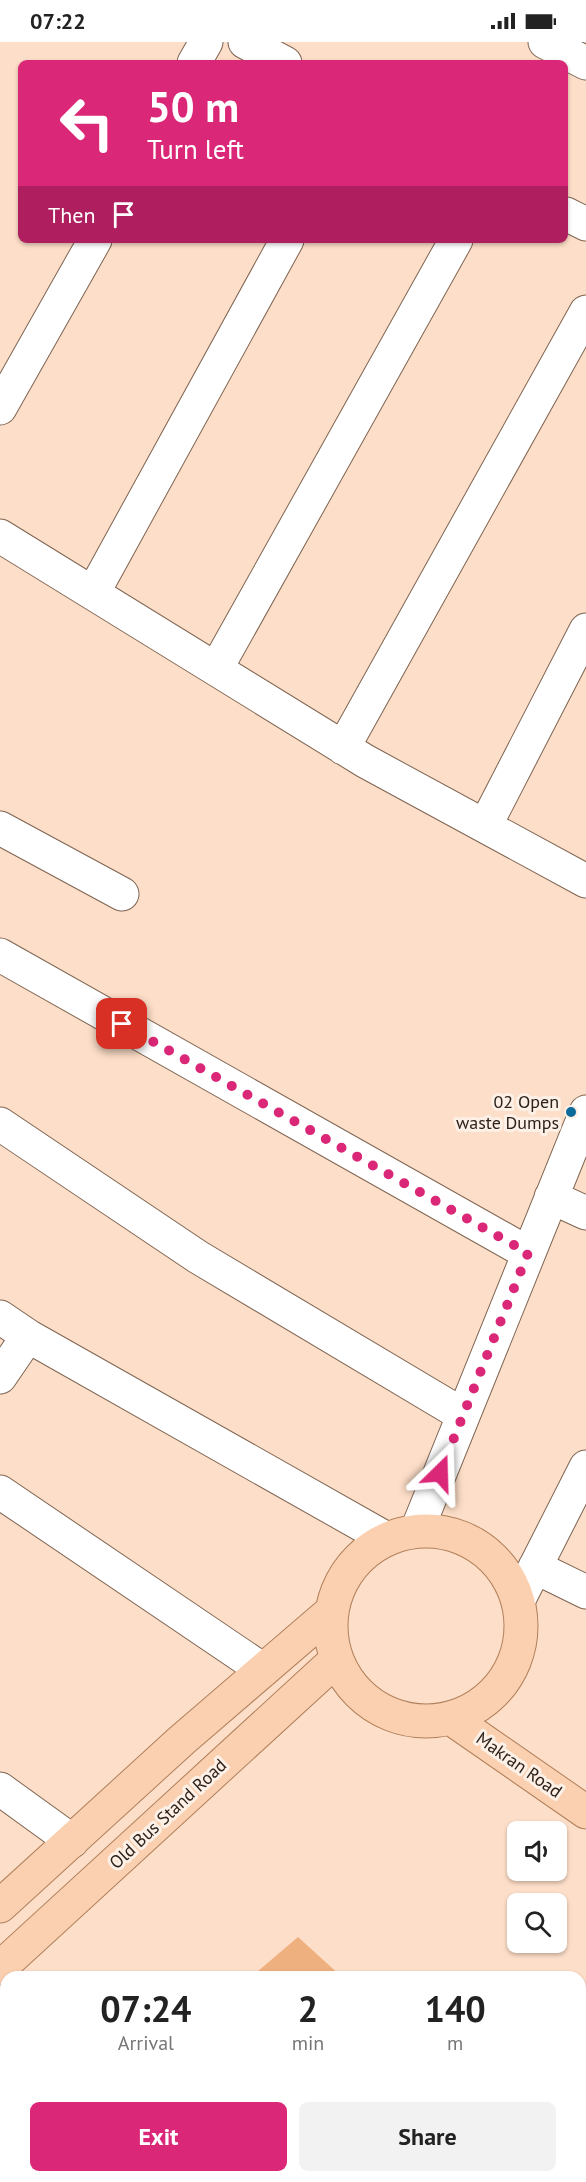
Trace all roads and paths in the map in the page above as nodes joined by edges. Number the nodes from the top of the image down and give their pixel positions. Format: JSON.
{"nodes":[{"id":1,"x":206,"y":42,"type":"edge"},
{"id":2,"x":245,"y":42,"type":"edge"},
{"id":3,"x":545,"y":42,"type":"edge"},
{"id":4,"x":196,"y":60,"type":"edge"},
{"id":5,"x":279,"y":60,"type":"edge"},
{"id":6,"x":586,"y":63,"type":"edge"},
{"id":7,"x":568,"y":215,"type":"edge"},
{"id":8,"x":586,"y":224,"type":"edge"},
{"id":9,"x":93,"y":243,"type":"edge"},
{"id":10,"x":285,"y":243,"type":"edge"},
{"id":11,"x":454,"y":243,"type":"edge"},
{"id":12,"x":586,"y":312,"type":"edge"},
{"id":13,"x":0,"y":408,"type":"edge"},
{"id":14,"x":0,"y":536,"type":"edge"},
{"id":15,"x":93,"y":593,"type":"junction"},
{"id":16,"x":586,"y":630,"type":"edge"},
{"id":17,"x":216,"y":669,"type":"junction"},
{"id":18,"x":344,"y":748,"type":"junction"},
{"id":19,"x":485,"y":826,"type":"junction"},
{"id":20,"x":0,"y":828,"type":"edge"},
{"id":21,"x":586,"y":881,"type":"edge"},
{"id":22,"x":122,"y":894,"type":"dead end"},
{"id":23,"x":0,"y":955,"type":"edge"},
{"id":24,"x":586,"y":1112,"type":"edge"},
{"id":25,"x":0,"y":1124,"type":"edge"},
{"id":26,"x":551,"y":1197,"type":"junction"},
{"id":27,"x":586,"y":1212,"type":"edge"},
{"id":28,"x":528,"y":1253,"type":"junction"},
{"id":29,"x":0,"y":1317,"type":"edge"},
{"id":30,"x":28,"y":1336,"type":"junction"},
{"id":31,"x":0,"y":1377,"type":"edge"},
{"id":32,"x":463,"y":1415,"type":"junction"},
{"id":33,"x":586,"y":1467,"type":"edge"},
{"id":34,"x":0,"y":1492,"type":"edge"},
{"id":35,"x":402,"y":1534,"type":"junction"},
{"id":36,"x":535,"y":1567,"type":"junction"},
{"id":37,"x":586,"y":1592,"type":"edge"},
{"id":38,"x":519,"y":1599,"type":"junction"},
{"id":39,"x":332,"y":1611,"type":"junction"},
{"id":40,"x":336,"y":1660,"type":"junction"},
{"id":41,"x":263,"y":1671,"type":"junction"},
{"id":42,"x":452,"y":1719,"type":"junction"},
{"id":43,"x":0,"y":1789,"type":"edge"},
{"id":44,"x":586,"y":1812,"type":"edge"},
{"id":45,"x":72,"y":1841,"type":"junction"},
{"id":46,"x":0,"y":1906,"type":"edge"},
{"id":47,"x":0,"y":1968,"type":"edge"}],
"edges":[{"from":1,"to":4,"type":"street"},
{"from":2,"to":5,"type":"street"},
{"from":3,"to":6,"type":"street"},
{"from":7,"to":8,"type":"street"},
{"from":9,"to":13,"type":"street"},
{"from":10,"to":15,"type":"street"},
{"from":11,"to":17,"type":"street"},
{"from":12,"to":18,"type":"street"},
{"from":14,"to":15,"type":"street"},
{"from":15,"to":17,"type":"street"},
{"from":16,"to":19,"type":"street"},
{"from":17,"to":18,"type":"street"},
{"from":18,"to":19,"type":"street"},
{"from":19,"to":21,"type":"street"},
{"from":20,"to":22,"type":"street"},
{"from":23,"to":28,"type":"street"},
{"from":24,"to":26,"type":"street"},
{"from":25,"to":32,"type":"street"},
{"from":26,"to":27,"type":"street"},
{"from":26,"to":28,"type":"street"},
{"from":28,"to":32,"type":"street"},
{"from":29,"to":30,"type":"street"},
{"from":30,"to":31,"type":"street"},
{"from":30,"to":35,"type":"street"},
{"from":32,"to":35,"type":"street"},
{"from":33,"to":36,"type":"street"},
{"from":34,"to":41,"type":"street"},
{"from":35,"to":38,"type":"main road"},
{"from":35,"to":39,"type":"main road"},
{"from":36,"to":37,"type":"street"},
{"from":36,"to":38,"type":"street"},
{"from":38,"to":42,"type":"main road"},
{"from":39,"to":40,"type":"main road"},
{"from":39,"to":41,"type":"main road"},
{"from":40,"to":42,"type":"main road"},
{"from":40,"to":47,"type":"main road","name":"Old Bus Stand Road"},
{"from":41,"to":45,"type":"main road"},
{"from":42,"to":44,"type":"main road","name":"Makran Road"},
{"from":43,"to":45,"type":"street"},
{"from":45,"to":46,"type":"main road"}]}
